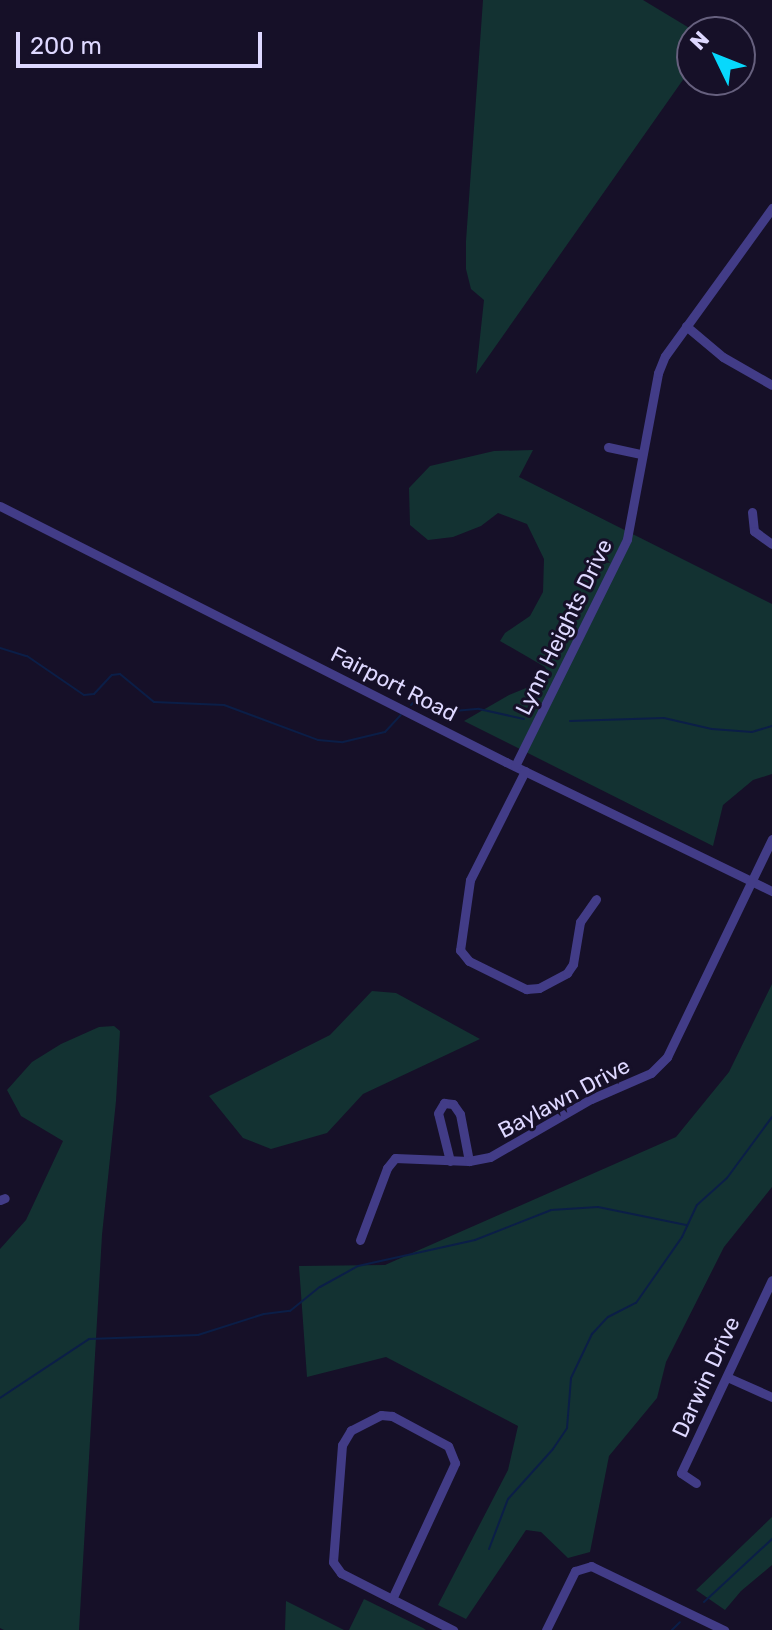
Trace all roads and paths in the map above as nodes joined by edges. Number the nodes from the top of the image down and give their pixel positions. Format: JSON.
{"nodes":[{"id":1,"x":772,"y":208,"type":"edge"},
{"id":2,"x":686,"y":326,"type":"junction"},
{"id":3,"x":772,"y":385,"type":"edge"},
{"id":4,"x":608,"y":447,"type":"dead end"},
{"id":5,"x":642,"y":454,"type":"junction"},
{"id":6,"x":0,"y":506,"type":"edge"},
{"id":7,"x":752,"y":512,"type":"dead end"},
{"id":8,"x":772,"y":544,"type":"edge"},
{"id":9,"x":520,"y":768,"type":"junction"},
{"id":10,"x":772,"y":839,"type":"edge"},
{"id":11,"x":752,"y":882,"type":"junction"},
{"id":12,"x":772,"y":891,"type":"edge"},
{"id":13,"x":596,"y":899,"type":"dead end"},
{"id":14,"x":450,"y":1161,"type":"junction"},
{"id":15,"x":469,"y":1161,"type":"junction"},
{"id":16,"x":360,"y":1240,"type":"dead end"},
{"id":17,"x":772,"y":1280,"type":"edge"},
{"id":18,"x":727,"y":1377,"type":"junction"},
{"id":19,"x":772,"y":1397,"type":"edge"},
{"id":20,"x":696,"y":1483,"type":"dead end"},
{"id":21,"x":392,"y":1599,"type":"junction"},
{"id":22,"x":453,"y":1630,"type":"edge"},
{"id":23,"x":546,"y":1630,"type":"edge"},
{"id":24,"x":724,"y":1630,"type":"edge"}],
"edges":[{"from":1,"to":2,"type":"street","name":"Lynn Heights Drive"},
{"from":2,"to":3,"type":"street"},
{"from":2,"to":5,"type":"street","name":"Lynn Heights Drive"},
{"from":4,"to":5,"type":"street"},
{"from":5,"to":9,"type":"street","name":"Lynn Heights Drive"},
{"from":6,"to":9,"type":"street","name":"Fairport Road"},
{"from":7,"to":8,"type":"street"},
{"from":9,"to":11,"type":"street","name":"Fairport Road"},
{"from":9,"to":13,"type":"street","name":"Lynn Heights Drive"},
{"from":10,"to":11,"type":"street","name":"Baylawn Drive"},
{"from":11,"to":12,"type":"street","name":"Fairport Road"},
{"from":11,"to":15,"type":"street","name":"Baylawn Drive"},
{"from":14,"to":15,"type":"street","name":"Baylawn Drive"},
{"from":14,"to":15,"type":"street","name":"Baylawn Drive"},
{"from":14,"to":16,"type":"street","name":"Baylawn Drive"},
{"from":17,"to":18,"type":"street","name":"Darwin Drive"},
{"from":18,"to":19,"type":"street"},
{"from":18,"to":20,"type":"street","name":"Darwin Drive"},
{"from":21,"to":21,"type":"street"},
{"from":21,"to":22,"type":"street"},
{"from":23,"to":24,"type":"street"}]}
